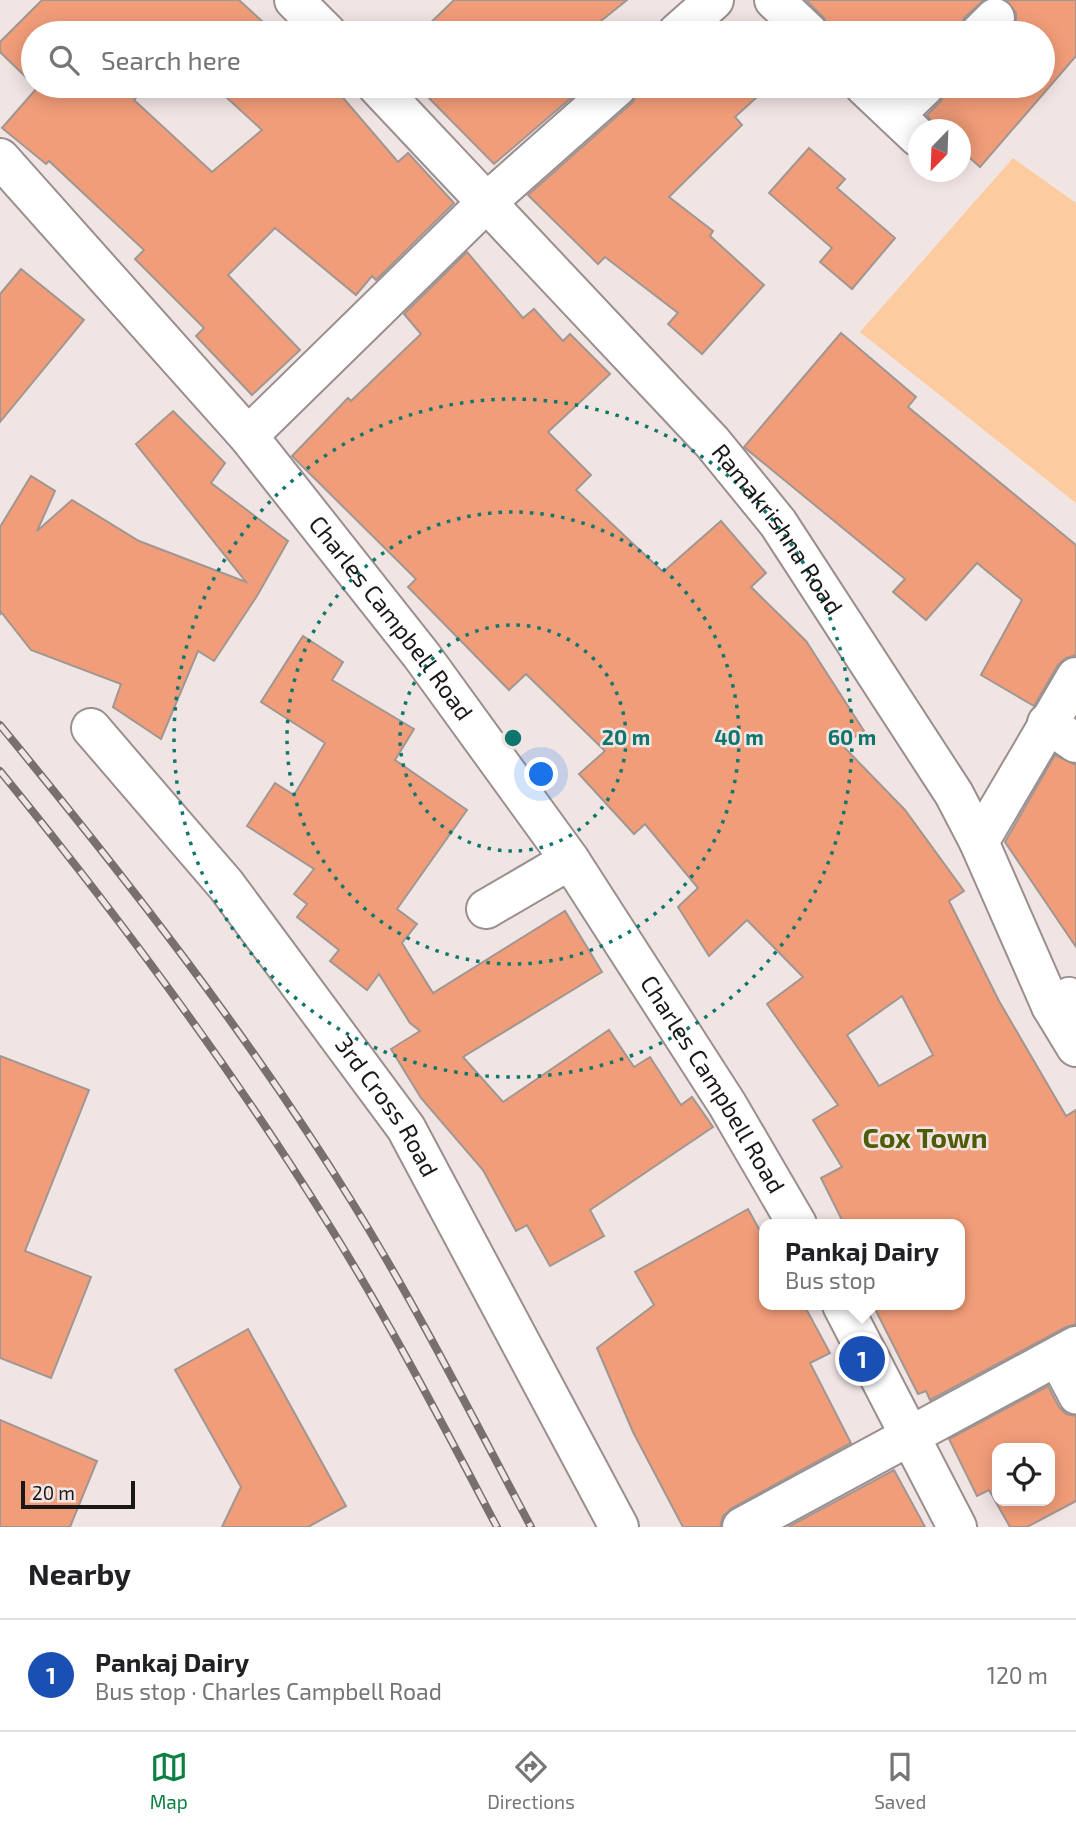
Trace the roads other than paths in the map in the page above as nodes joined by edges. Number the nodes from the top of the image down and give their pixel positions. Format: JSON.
{"nodes":[{"id":1,"x":294,"y":0,"type":"edge"},
{"id":2,"x":714,"y":0,"type":"edge"},
{"id":3,"x":774,"y":0,"type":"edge"},
{"id":4,"x":315,"y":21,"type":"edge"},
{"id":5,"x":690,"y":21,"type":"edge"},
{"id":6,"x":796,"y":21,"type":"edge"},
{"id":7,"x":388,"y":98,"type":"edge"},
{"id":8,"x":604,"y":98,"type":"edge"},
{"id":9,"x":877,"y":98,"type":"edge"},
{"id":10,"x":920,"y":98,"type":"edge"},
{"id":11,"x":907,"y":126,"type":"edge"},
{"id":12,"x":0,"y":158,"type":"edge"},
{"id":13,"x":487,"y":202,"type":"junction"},
{"id":14,"x":248,"y":436,"type":"junction"},
{"id":15,"x":1076,"y":677,"type":"edge"},
{"id":16,"x":91,"y":728,"type":"dead end"},
{"id":17,"x":1062,"y":733,"type":"edge"},
{"id":18,"x":979,"y":842,"type":"junction"},
{"id":19,"x":570,"y":860,"type":"junction"},
{"id":20,"x":486,"y":909,"type":"dead end"},
{"id":21,"x":1063,"y":1004,"type":"edge"},
{"id":22,"x":1076,"y":1047,"type":"edge"},
{"id":23,"x":794,"y":1219,"type":"edge"},
{"id":24,"x":845,"y":1310,"type":"edge"},
{"id":25,"x":1066,"y":1352,"type":"edge"},
{"id":26,"x":1076,"y":1397,"type":"edge"},
{"id":27,"x":911,"y":1433,"type":"junction"},
{"id":28,"x":619,"y":1527,"type":"edge"},
{"id":29,"x":742,"y":1527,"type":"edge"},
{"id":30,"x":957,"y":1527,"type":"edge"}],
"edges":[{"from":1,"to":4,"type":"street"},
{"from":2,"to":5,"type":"street"},
{"from":3,"to":6,"type":"street"},
{"from":7,"to":13,"type":"street","name":"Ramakrishna Road"},
{"from":8,"to":13,"type":"street"},
{"from":9,"to":11,"type":"street"},
{"from":10,"to":11,"type":"street"},
{"from":12,"to":14,"type":"street","name":"Charles Campbell Road"},
{"from":13,"to":14,"type":"street"},
{"from":13,"to":18,"type":"street","name":"Ramakrishna Road"},
{"from":14,"to":19,"type":"street","name":"Charles Campbell Road"},
{"from":15,"to":17,"type":"street"},
{"from":16,"to":28,"type":"street","name":"3rd Cross Road"},
{"from":17,"to":18,"type":"street"},
{"from":18,"to":21,"type":"street","name":"Ramakrishna Road"},
{"from":19,"to":20,"type":"street"},
{"from":19,"to":23,"type":"street","name":"Charles Campbell Road"},
{"from":21,"to":22,"type":"street","name":"Ramakrishna Road"},
{"from":24,"to":27,"type":"street"},
{"from":25,"to":26,"type":"street"},
{"from":25,"to":27,"type":"street"},
{"from":27,"to":29,"type":"street"},
{"from":27,"to":30,"type":"street"}]}
